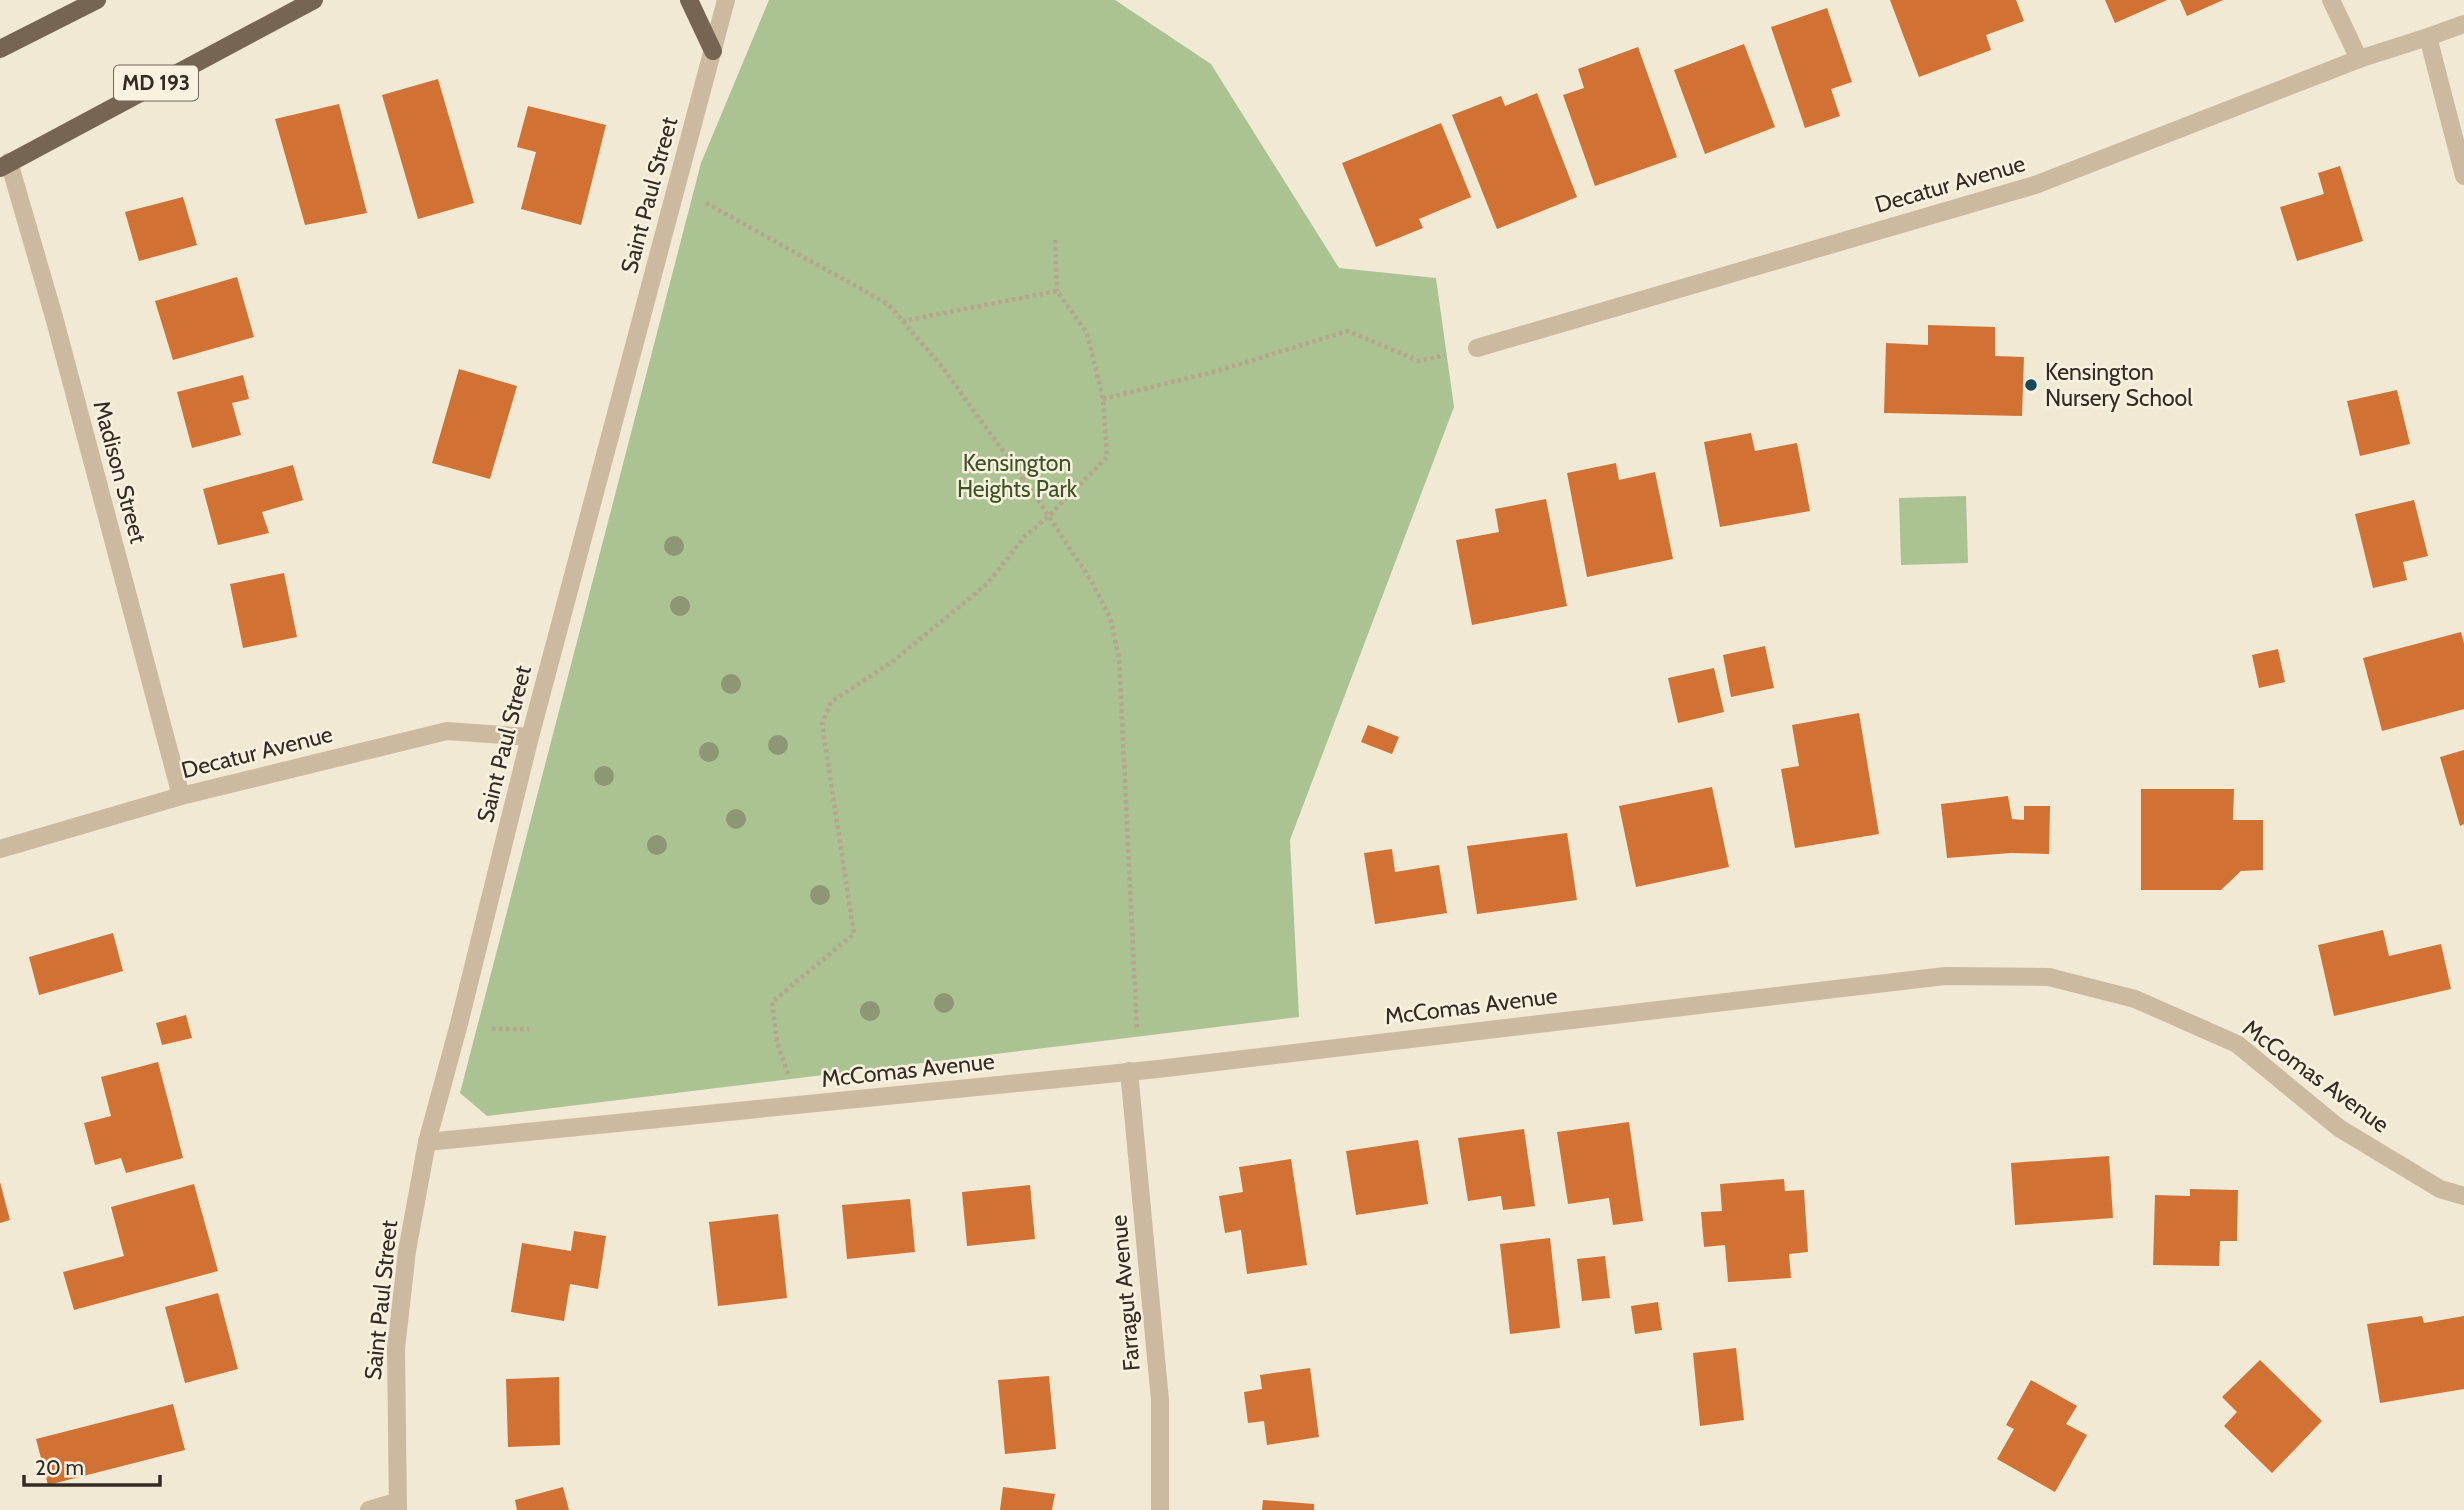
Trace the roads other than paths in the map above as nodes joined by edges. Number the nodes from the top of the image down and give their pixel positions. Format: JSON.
{"nodes":[{"id":1,"x":97,"y":0,"type":"edge"},
{"id":2,"x":314,"y":0,"type":"edge"},
{"id":3,"x":689,"y":0,"type":"edge"},
{"id":4,"x":726,"y":0,"type":"edge"},
{"id":5,"x":2331,"y":0,"type":"edge"},
{"id":6,"x":2464,"y":24,"type":"edge"},
{"id":7,"x":2428,"y":37,"type":"junction"},
{"id":8,"x":0,"y":49,"type":"edge"},
{"id":9,"x":713,"y":51,"type":"junction"},
{"id":10,"x":2359,"y":59,"type":"junction"},
{"id":11,"x":4,"y":165,"type":"edge"},
{"id":12,"x":2464,"y":176,"type":"edge"},
{"id":13,"x":1477,"y":348,"type":"road end"},
{"id":14,"x":530,"y":737,"type":"junction"},
{"id":15,"x":181,"y":796,"type":"junction"},
{"id":16,"x":0,"y":849,"type":"edge"},
{"id":17,"x":1129,"y":1071,"type":"junction"},
{"id":18,"x":427,"y":1142,"type":"junction"},
{"id":19,"x":2464,"y":1196,"type":"edge"},
{"id":20,"x":397,"y":1506,"type":"edge"},
{"id":21,"x":369,"y":1510,"type":"edge"},
{"id":22,"x":1160,"y":1510,"type":"edge"}],
"edges":[{"from":1,"to":8,"type":"main road"},
{"from":2,"to":11,"type":"main road","number":"MD 193"},
{"from":3,"to":9,"type":"main road"},
{"from":4,"to":9,"type":"street","name":"Saint Paul Street"},
{"from":5,"to":10,"type":"street"},
{"from":6,"to":7,"type":"street","name":"Decatur Avenue"},
{"from":7,"to":10,"type":"street","name":"Decatur Avenue"},
{"from":7,"to":12,"type":"street"},
{"from":9,"to":14,"type":"street","name":"Saint Paul Street"},
{"from":10,"to":13,"type":"street","name":"Decatur Avenue"},
{"from":11,"to":15,"type":"street","name":"Madison Street"},
{"from":14,"to":15,"type":"street","name":"Decatur Avenue"},
{"from":14,"to":18,"type":"street","name":"Saint Paul Street"},
{"from":15,"to":16,"type":"street","name":"Decatur Avenue"},
{"from":17,"to":18,"type":"street","name":"McComas Avenue"},
{"from":17,"to":19,"type":"street","name":"McComas Avenue"},
{"from":17,"to":22,"type":"street","name":"Farragut Avenue"},
{"from":18,"to":20,"type":"street","name":"Saint Paul Street"},
{"from":20,"to":21,"type":"street"}]}
